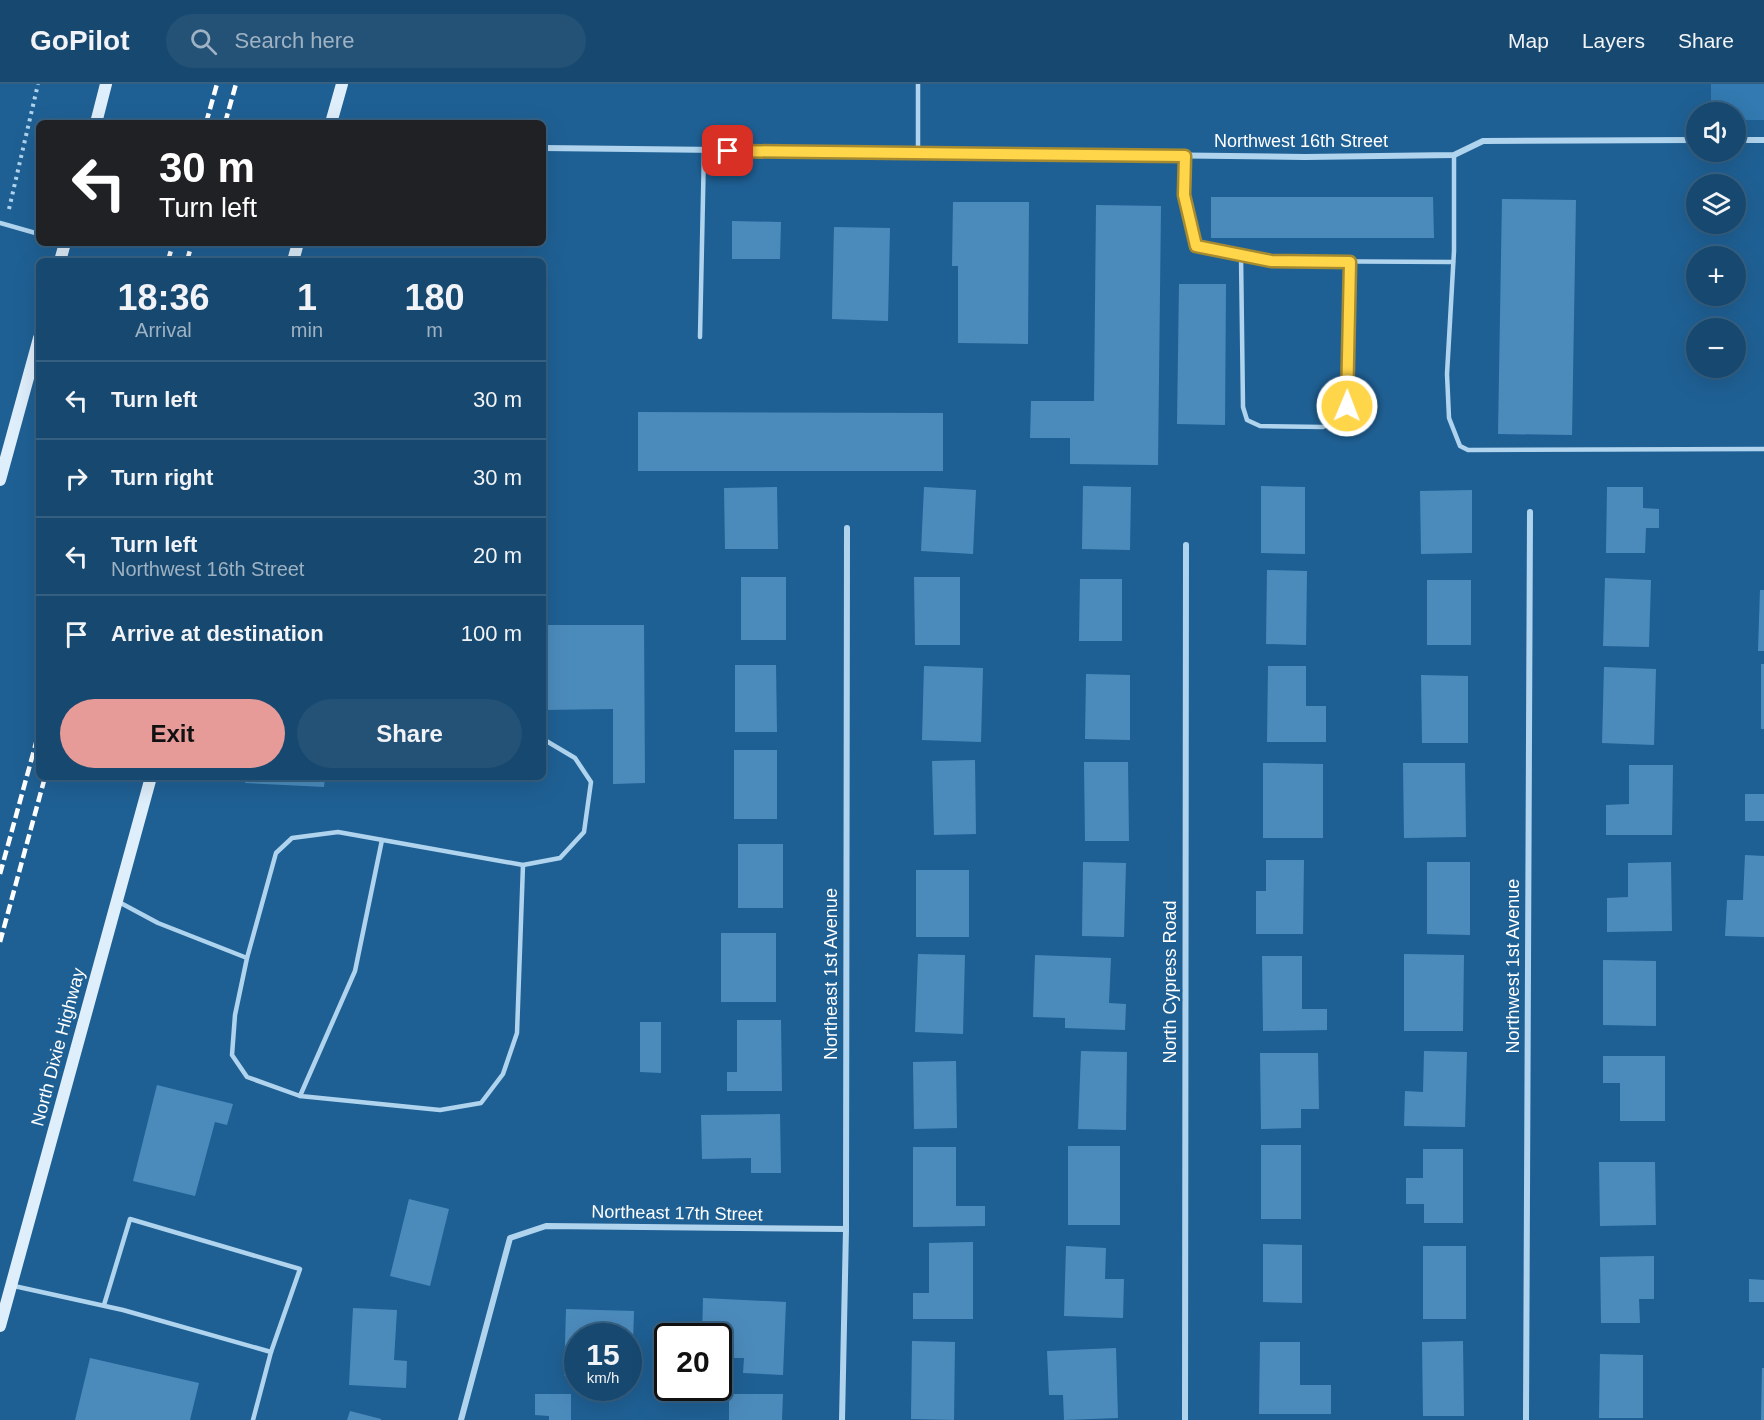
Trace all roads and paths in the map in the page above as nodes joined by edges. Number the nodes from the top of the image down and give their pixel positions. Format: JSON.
{"nodes":[{"id":1,"x":38,"y":84,"type":"edge"},
{"id":2,"x":106,"y":84,"type":"edge"},
{"id":3,"x":342,"y":84,"type":"edge"},
{"id":4,"x":918,"y":84,"type":"edge"},
{"id":5,"x":97,"y":120,"type":"edge"},
{"id":6,"x":332,"y":120,"type":"edge"},
{"id":7,"x":1686,"y":140,"type":"edge"},
{"id":8,"x":1746,"y":140,"type":"edge"},
{"id":9,"x":1764,"y":140,"type":"edge"},
{"id":10,"x":546,"y":148,"type":"edge"},
{"id":11,"x":704,"y":150,"type":"junction"},
{"id":12,"x":918,"y":153,"type":"junction"},
{"id":13,"x":1454,"y":155,"type":"junction"},
{"id":14,"x":1185,"y":156,"type":"junction"},
{"id":15,"x":3,"y":224,"type":"edge"},
{"id":16,"x":36,"y":233,"type":"edge"},
{"id":17,"x":1241,"y":255,"type":"junction"},
{"id":18,"x":1350,"y":262,"type":"junction"},
{"id":19,"x":1453,"y":262,"type":"junction"},
{"id":20,"x":700,"y":337,"type":"dead end"},
{"id":21,"x":36,"y":350,"type":"edge"},
{"id":22,"x":1764,"y":449,"type":"edge"},
{"id":23,"x":0,"y":480,"type":"edge"},
{"id":24,"x":1530,"y":512,"type":"dead end"},
{"id":25,"x":847,"y":528,"type":"dead end"},
{"id":26,"x":1186,"y":545,"type":"dead end"},
{"id":27,"x":546,"y":741,"type":"edge"},
{"id":28,"x":150,"y":780,"type":"edge"},
{"id":29,"x":382,"y":840,"type":"junction"},
{"id":30,"x":523,"y":865,"type":"junction"},
{"id":31,"x":117,"y":901,"type":"junction"},
{"id":32,"x":247,"y":958,"type":"junction"},
{"id":33,"x":300,"y":1096,"type":"junction"},
{"id":34,"x":846,"y":1229,"type":"junction"},
{"id":35,"x":11,"y":1285,"type":"junction"},
{"id":36,"x":104,"y":1305,"type":"junction"},
{"id":37,"x":0,"y":1326,"type":"edge"},
{"id":38,"x":271,"y":1352,"type":"junction"},
{"id":39,"x":254,"y":1420,"type":"edge"},
{"id":40,"x":461,"y":1420,"type":"edge"},
{"id":41,"x":842,"y":1420,"type":"edge"},
{"id":42,"x":1185,"y":1420,"type":"edge"},
{"id":43,"x":1526,"y":1420,"type":"edge"}],
"edges":[{"from":1,"to":15,"type":"path"},
{"from":2,"to":5,"type":"main road"},
{"from":3,"to":6,"type":"main road"},
{"from":4,"to":12,"type":"lane"},
{"from":7,"to":13,"type":"street","name":"Northwest 16th Street"},
{"from":8,"to":9,"type":"street"},
{"from":10,"to":11,"type":"street","name":"Northwest 16th Street"},
{"from":11,"to":12,"type":"street","name":"Northwest 16th Street"},
{"from":11,"to":20,"type":"lane"},
{"from":12,"to":14,"type":"street","name":"Northwest 16th Street"},
{"from":13,"to":14,"type":"street","name":"Northwest 16th Street"},
{"from":13,"to":19,"type":"lane"},
{"from":14,"to":17,"type":"lane"},
{"from":15,"to":16,"type":"lane"},
{"from":17,"to":18,"type":"lane"},
{"from":17,"to":18,"type":"lane"},
{"from":18,"to":19,"type":"lane"},
{"from":19,"to":22,"type":"lane"},
{"from":21,"to":23,"type":"main road"},
{"from":24,"to":43,"type":"street","name":"Northwest 1st Avenue"},
{"from":25,"to":34,"type":"street","name":"Northeast 1st Avenue"},
{"from":26,"to":42,"type":"street","name":"North Cypress Road"},
{"from":27,"to":30,"type":"lane"},
{"from":28,"to":31,"type":"main road","name":"North Dixie Highway"},
{"from":29,"to":30,"type":"lane"},
{"from":29,"to":32,"type":"lane"},
{"from":29,"to":33,"type":"lane"},
{"from":30,"to":33,"type":"lane"},
{"from":31,"to":32,"type":"lane"},
{"from":31,"to":35,"type":"main road","name":"North Dixie Highway"},
{"from":32,"to":33,"type":"lane"},
{"from":34,"to":40,"type":"street","name":"Northeast 17th Street"},
{"from":34,"to":41,"type":"street","name":"Northeast 1st Avenue"},
{"from":35,"to":36,"type":"lane"},
{"from":35,"to":37,"type":"main road","name":"North Dixie Highway"},
{"from":36,"to":38,"type":"lane"},
{"from":36,"to":38,"type":"lane"},
{"from":38,"to":39,"type":"lane"}]}
